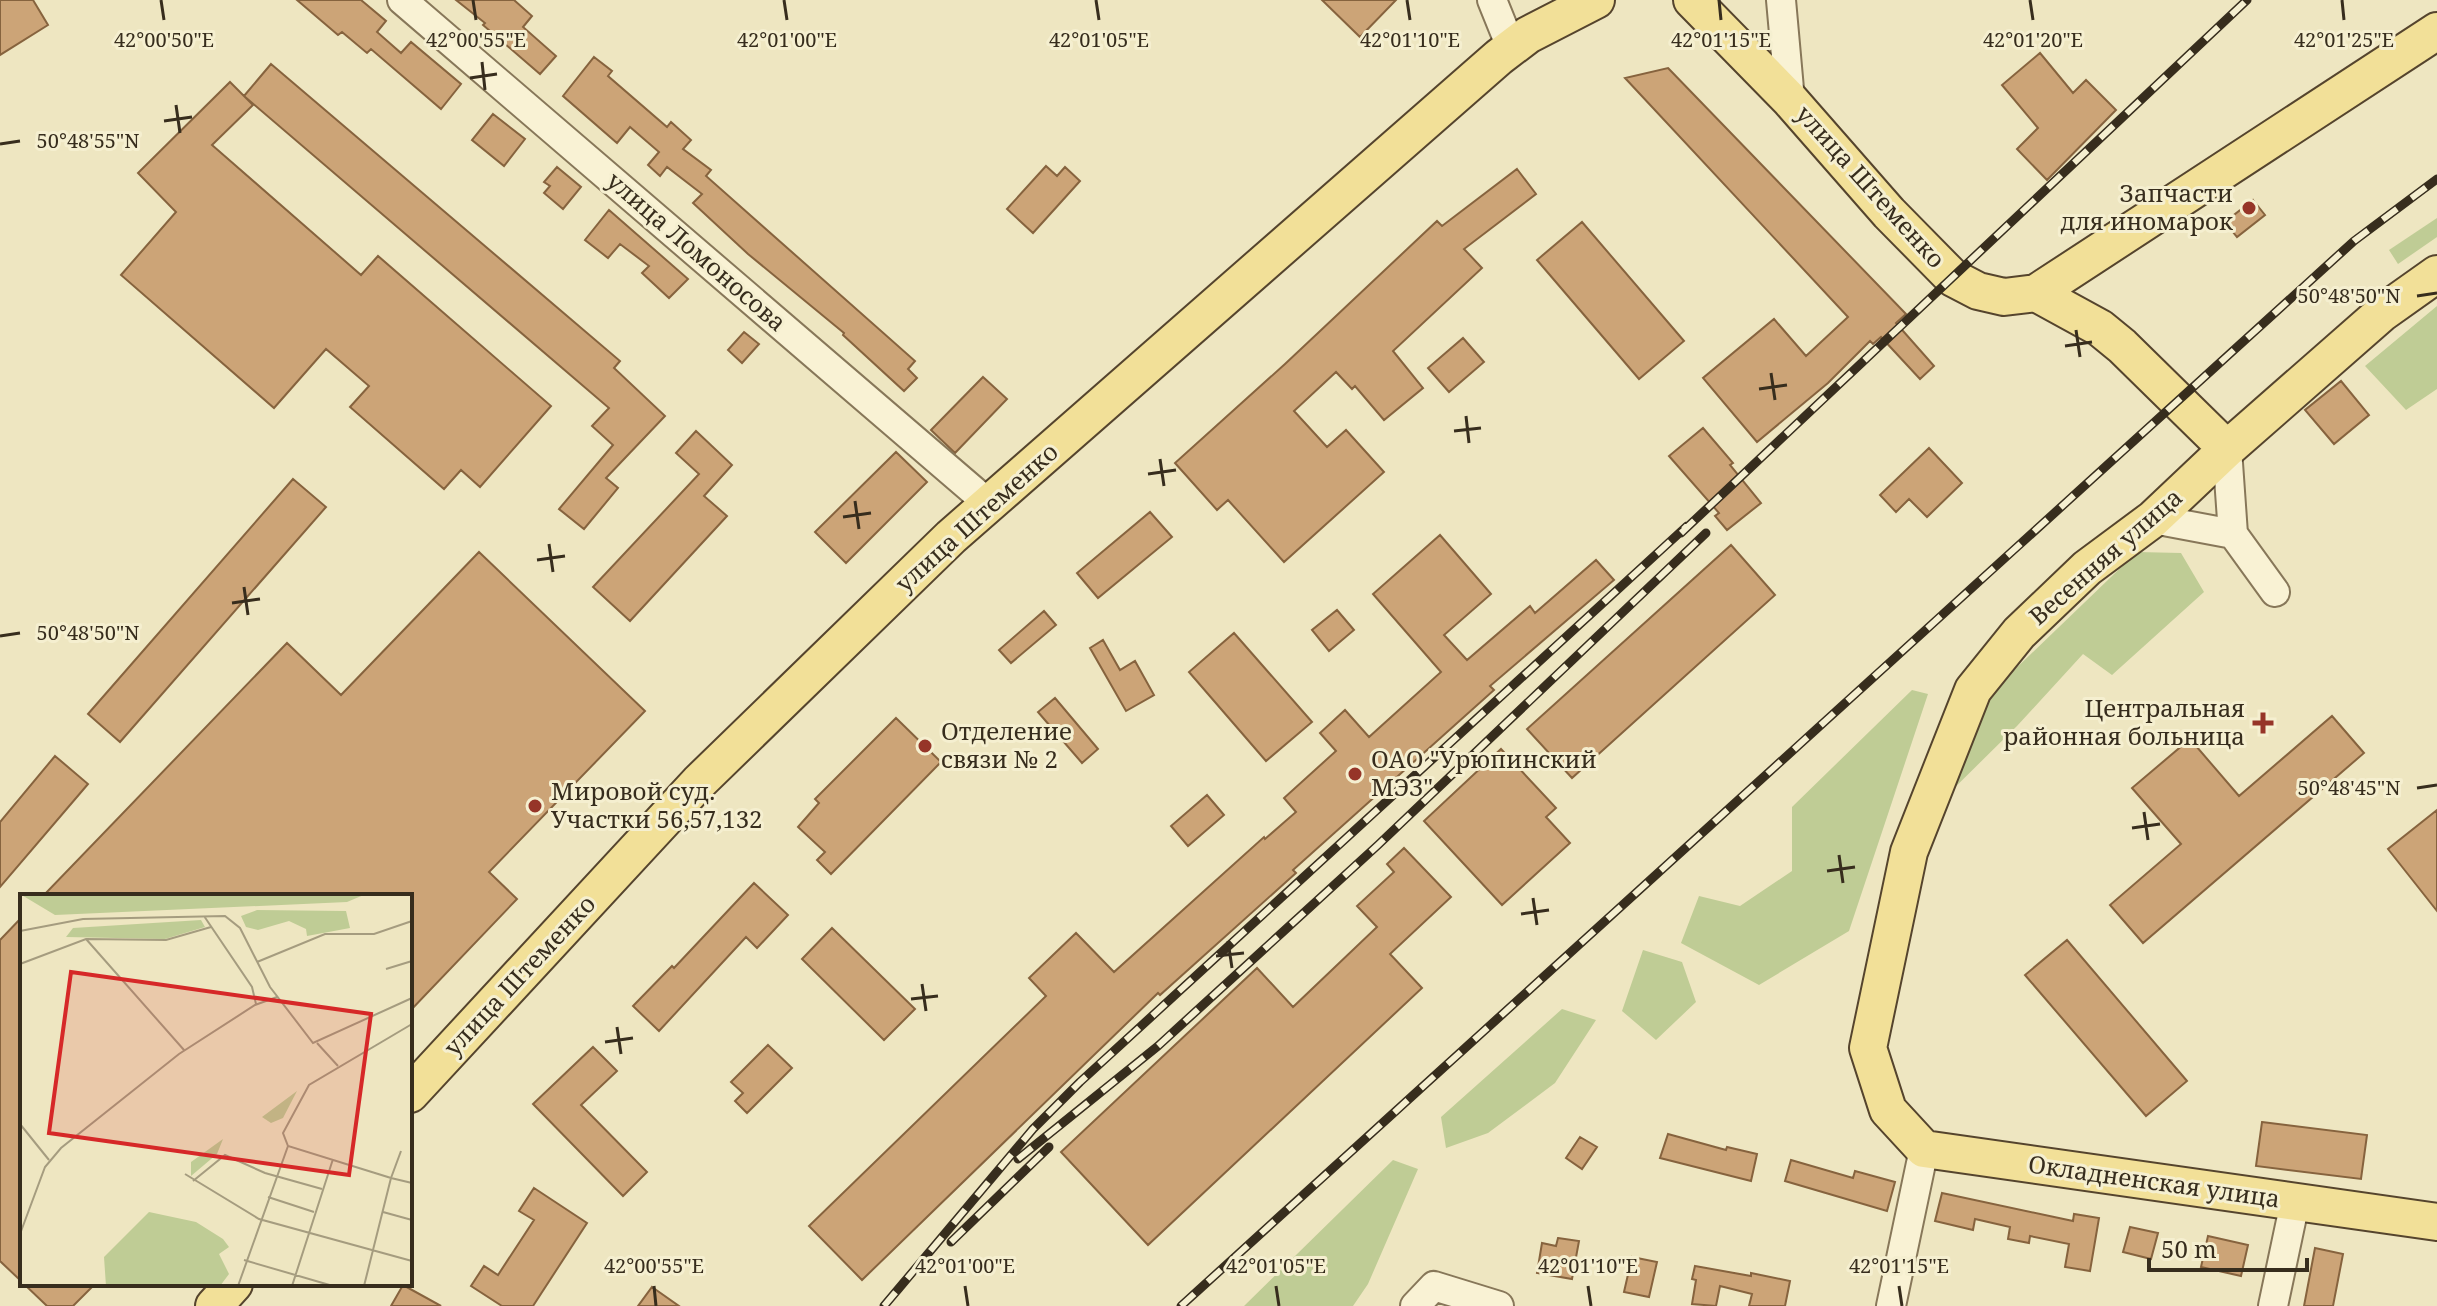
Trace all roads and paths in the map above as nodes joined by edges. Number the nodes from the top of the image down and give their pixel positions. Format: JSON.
{"nodes":[{"id":1,"x":402,"y":0,"type":"edge"},
{"id":2,"x":1492,"y":0,"type":"edge"},
{"id":3,"x":1596,"y":0,"type":"edge"},
{"id":4,"x":1692,"y":0,"type":"edge"},
{"id":5,"x":1781,"y":0,"type":"edge"},
{"id":6,"x":2437,"y":31,"type":"edge"},
{"id":7,"x":1511,"y":47,"type":"junction"},
{"id":8,"x":1790,"y":100,"type":"junction"},
{"id":9,"x":2437,"y":274,"type":"edge"},
{"id":10,"x":2036,"y":293,"type":"junction"},
{"id":11,"x":2227,"y":449,"type":"junction"},
{"id":12,"x":989,"y":504,"type":"junction"},
{"id":13,"x":2153,"y":519,"type":"junction"},
{"id":14,"x":2233,"y":534,"type":"junction"},
{"id":15,"x":2275,"y":592,"type":"dead end"},
{"id":16,"x":412,"y":1092,"type":"edge"},
{"id":17,"x":1924,"y":1149,"type":"junction"},
{"id":18,"x":2295,"y":1202,"type":"junction"},
{"id":19,"x":2437,"y":1222,"type":"edge"},
{"id":20,"x":232,"y":1286,"type":"edge"},
{"id":21,"x":1424,"y":1296,"type":"edge"},
{"id":22,"x":214,"y":1306,"type":"edge"},
{"id":23,"x":1499,"y":1306,"type":"edge"},
{"id":24,"x":1891,"y":1306,"type":"edge"},
{"id":25,"x":2273,"y":1306,"type":"edge"}],
"edges":[{"from":1,"to":12,"type":"street","name":"улица Ломоносова"},
{"from":2,"to":7,"type":"street"},
{"from":3,"to":7,"type":"main road","name":"улица Штеменко"},
{"from":4,"to":8,"type":"main road","name":"улица Штеменко"},
{"from":5,"to":8,"type":"street"},
{"from":6,"to":10,"type":"main road","name":"улица Штеменко"},
{"from":7,"to":12,"type":"main road","name":"улица Штеменко"},
{"from":8,"to":10,"type":"main road","name":"улица Штеменко"},
{"from":9,"to":11,"type":"main road","name":"Весенняя улица"},
{"from":10,"to":11,"type":"main road"},
{"from":11,"to":13,"type":"main road","name":"Весенняя улица"},
{"from":11,"to":14,"type":"street"},
{"from":12,"to":16,"type":"main road","name":"улица Штеменко"},
{"from":13,"to":14,"type":"street"},
{"from":13,"to":17,"type":"main road","name":"Весенняя улица"},
{"from":14,"to":15,"type":"street"},
{"from":17,"to":18,"type":"main road","name":"Окладненская улица"},
{"from":17,"to":24,"type":"street"},
{"from":18,"to":19,"type":"main road","name":"Окладненская улица"},
{"from":18,"to":25,"type":"street"},
{"from":20,"to":22,"type":"main road"},
{"from":21,"to":23,"type":"street"}]}
